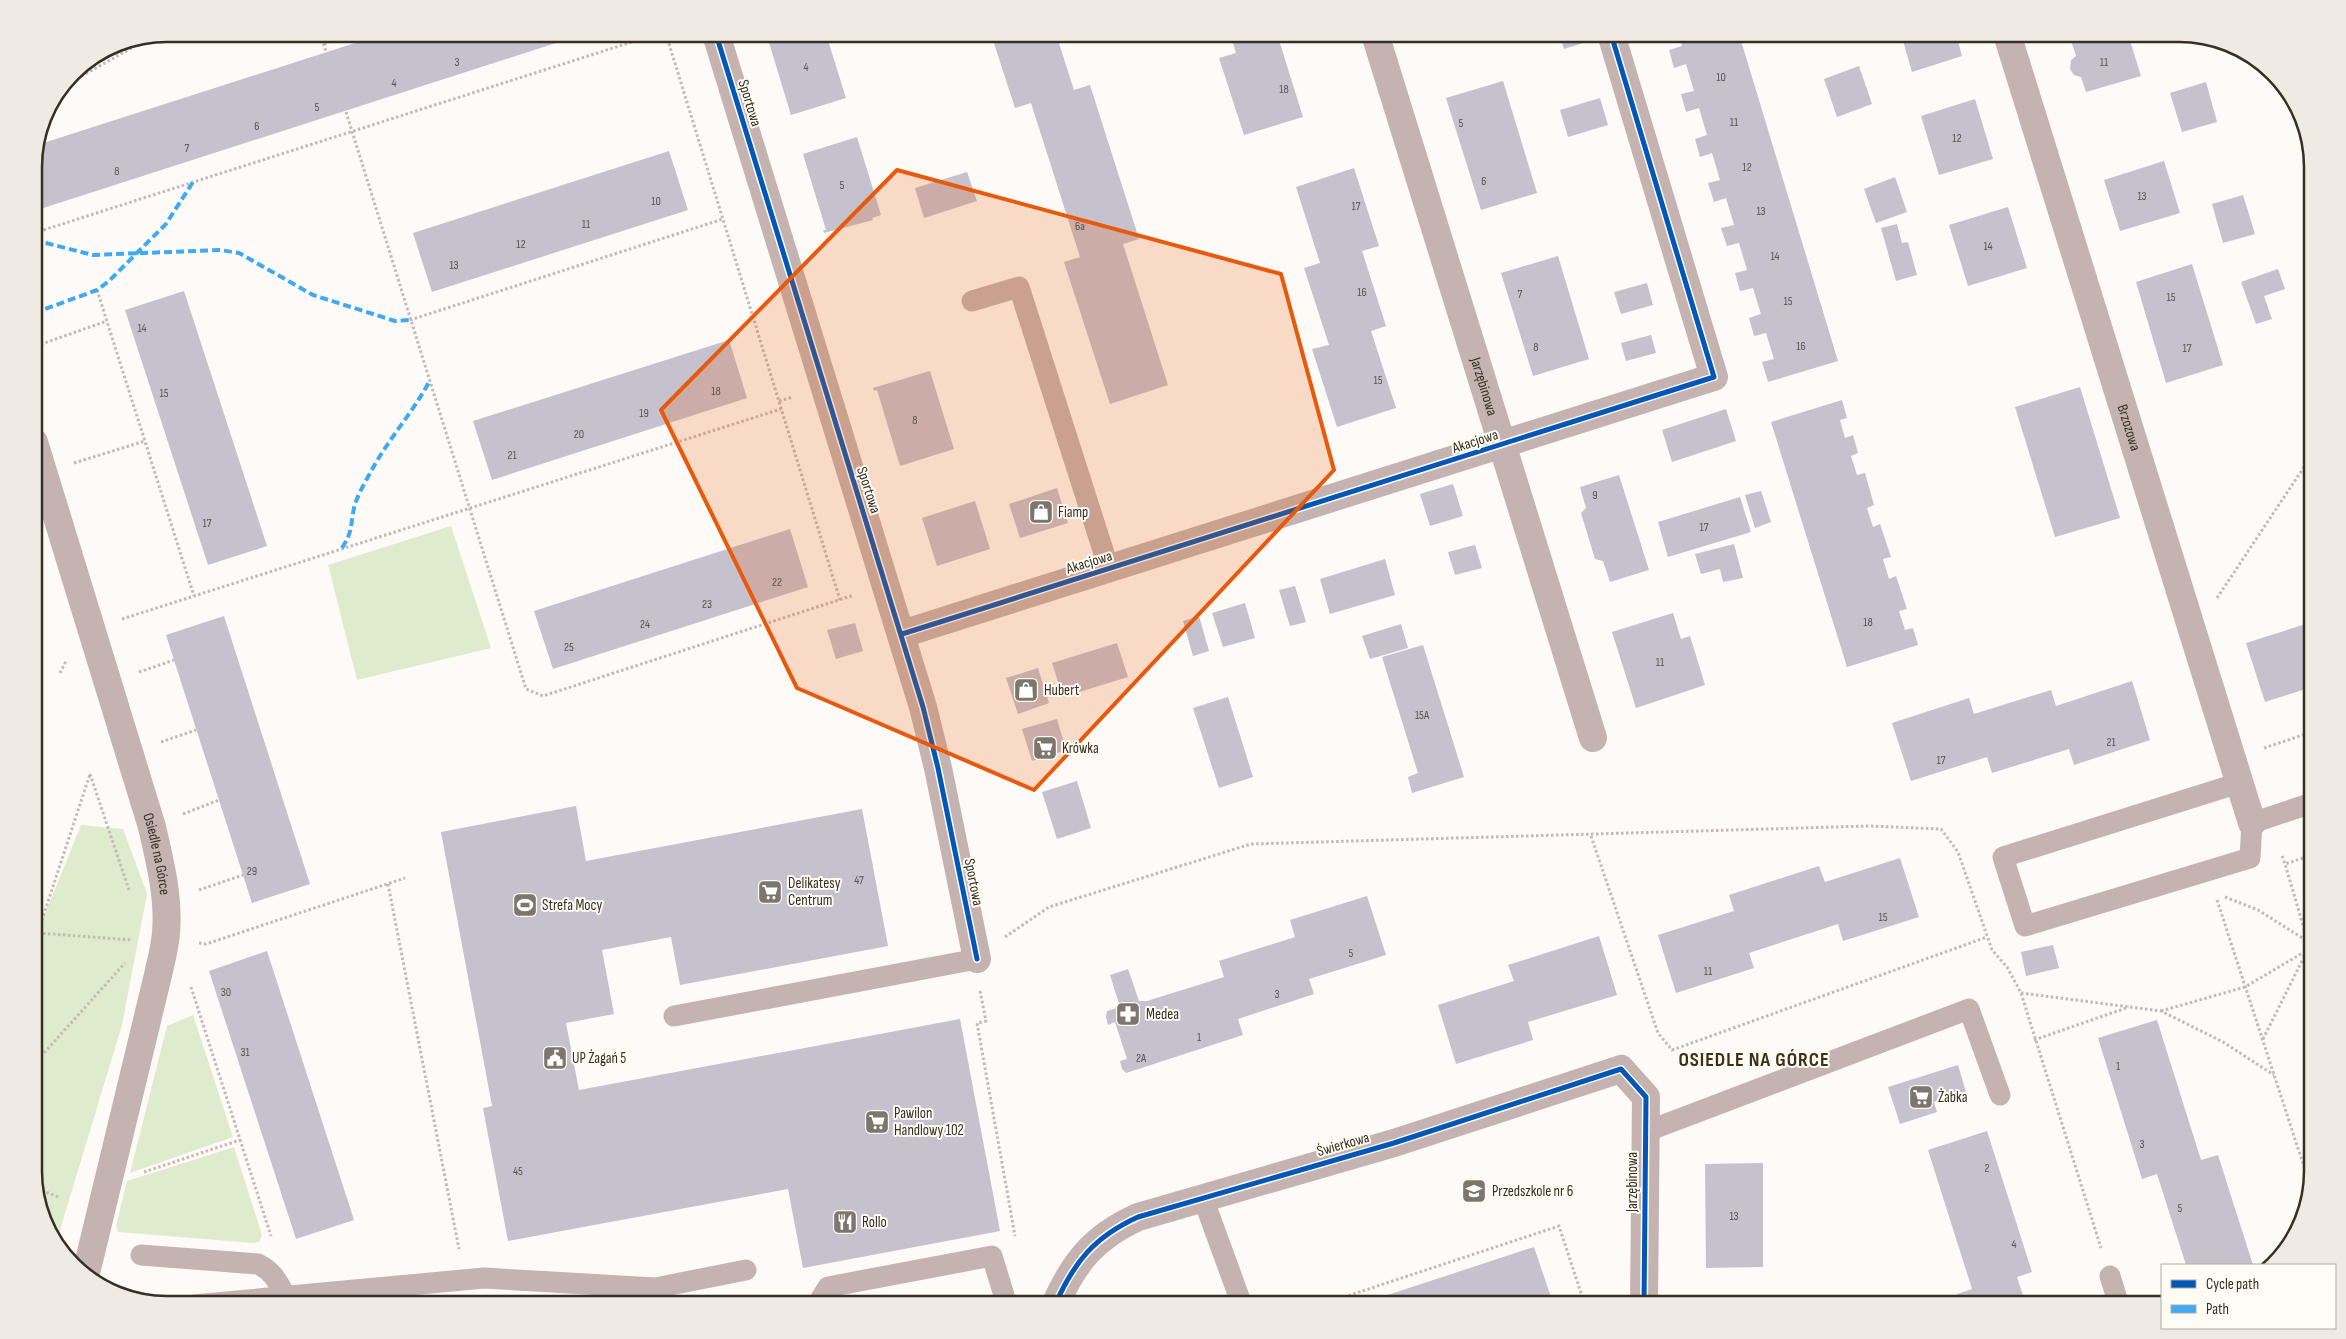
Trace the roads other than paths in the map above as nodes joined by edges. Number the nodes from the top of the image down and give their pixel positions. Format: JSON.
{"nodes":[{"id":1,"x":1378,"y":42,"type":"edge"},
{"id":2,"x":1613,"y":42,"type":"edge"},
{"id":3,"x":2010,"y":42,"type":"edge"},
{"id":4,"x":719,"y":43,"type":"edge"},
{"id":5,"x":972,"y":301,"type":"dead end"},
{"id":6,"x":1503,"y":445,"type":"junction"},
{"id":7,"x":43,"y":471,"type":"edge"},
{"id":8,"x":1109,"y":569,"type":"junction"},
{"id":9,"x":902,"y":634,"type":"junction"},
{"id":10,"x":1593,"y":738,"type":"dead end"},
{"id":11,"x":2240,"y":783,"type":"junction"},
{"id":12,"x":2304,"y":807,"type":"edge"},
{"id":13,"x":2261,"y":820,"type":"junction"},
{"id":14,"x":977,"y":959,"type":"joint"},
{"id":15,"x":674,"y":1016,"type":"dead end"},
{"id":16,"x":1621,"y":1069,"type":"joint"},
{"id":17,"x":2000,"y":1095,"type":"dead end"},
{"id":18,"x":1645,"y":1132,"type":"junction"},
{"id":19,"x":1203,"y":1198,"type":"junction"},
{"id":20,"x":141,"y":1255,"type":"dead end"},
{"id":21,"x":87,"y":1267,"type":"edge"},
{"id":22,"x":746,"y":1270,"type":"dead end"},
{"id":23,"x":2110,"y":1276,"type":"road end"},
{"id":24,"x":285,"y":1296,"type":"edge"},
{"id":25,"x":296,"y":1296,"type":"edge"},
{"id":26,"x":822,"y":1296,"type":"edge"},
{"id":27,"x":1003,"y":1296,"type":"edge"},
{"id":28,"x":1060,"y":1296,"type":"edge"},
{"id":29,"x":1239,"y":1296,"type":"edge"},
{"id":30,"x":1644,"y":1296,"type":"edge"},
{"id":31,"x":2116,"y":1296,"type":"edge"}],
"edges":[{"from":1,"to":6,"type":"street","name":"Jarzębinowa"},
{"from":2,"to":6,"type":"street","name":"Akacjowa"},
{"from":3,"to":11,"type":"street","name":"Brzozowa"},
{"from":4,"to":9,"type":"street","name":"Sportowa"},
{"from":5,"to":8,"type":"lane"},
{"from":6,"to":8,"type":"street","name":"Akacjowa"},
{"from":6,"to":10,"type":"street","name":"Jarzębinowa"},
{"from":7,"to":21,"type":"street","name":"Osiedle na Górce"},
{"from":8,"to":9,"type":"street","name":"Akacjowa"},
{"from":9,"to":14,"type":"street","name":"Sportowa"},
{"from":11,"to":13,"type":"street","name":"Brzozowa"},
{"from":11,"to":13,"type":"lane"},
{"from":12,"to":13,"type":"lane"},
{"from":14,"to":15,"type":"lane"},
{"from":16,"to":18,"type":"street","name":"Jarzębinowa"},
{"from":16,"to":19,"type":"street","name":"Świerkowa"},
{"from":17,"to":18,"type":"lane"},
{"from":18,"to":30,"type":"street","name":"Jarzębinowa"},
{"from":19,"to":28,"type":"street","name":"Świerkowa"},
{"from":19,"to":29,"type":"lane"},
{"from":20,"to":24,"type":"lane"},
{"from":22,"to":25,"type":"lane"},
{"from":23,"to":31,"type":"lane"},
{"from":26,"to":27,"type":"lane"}]}
